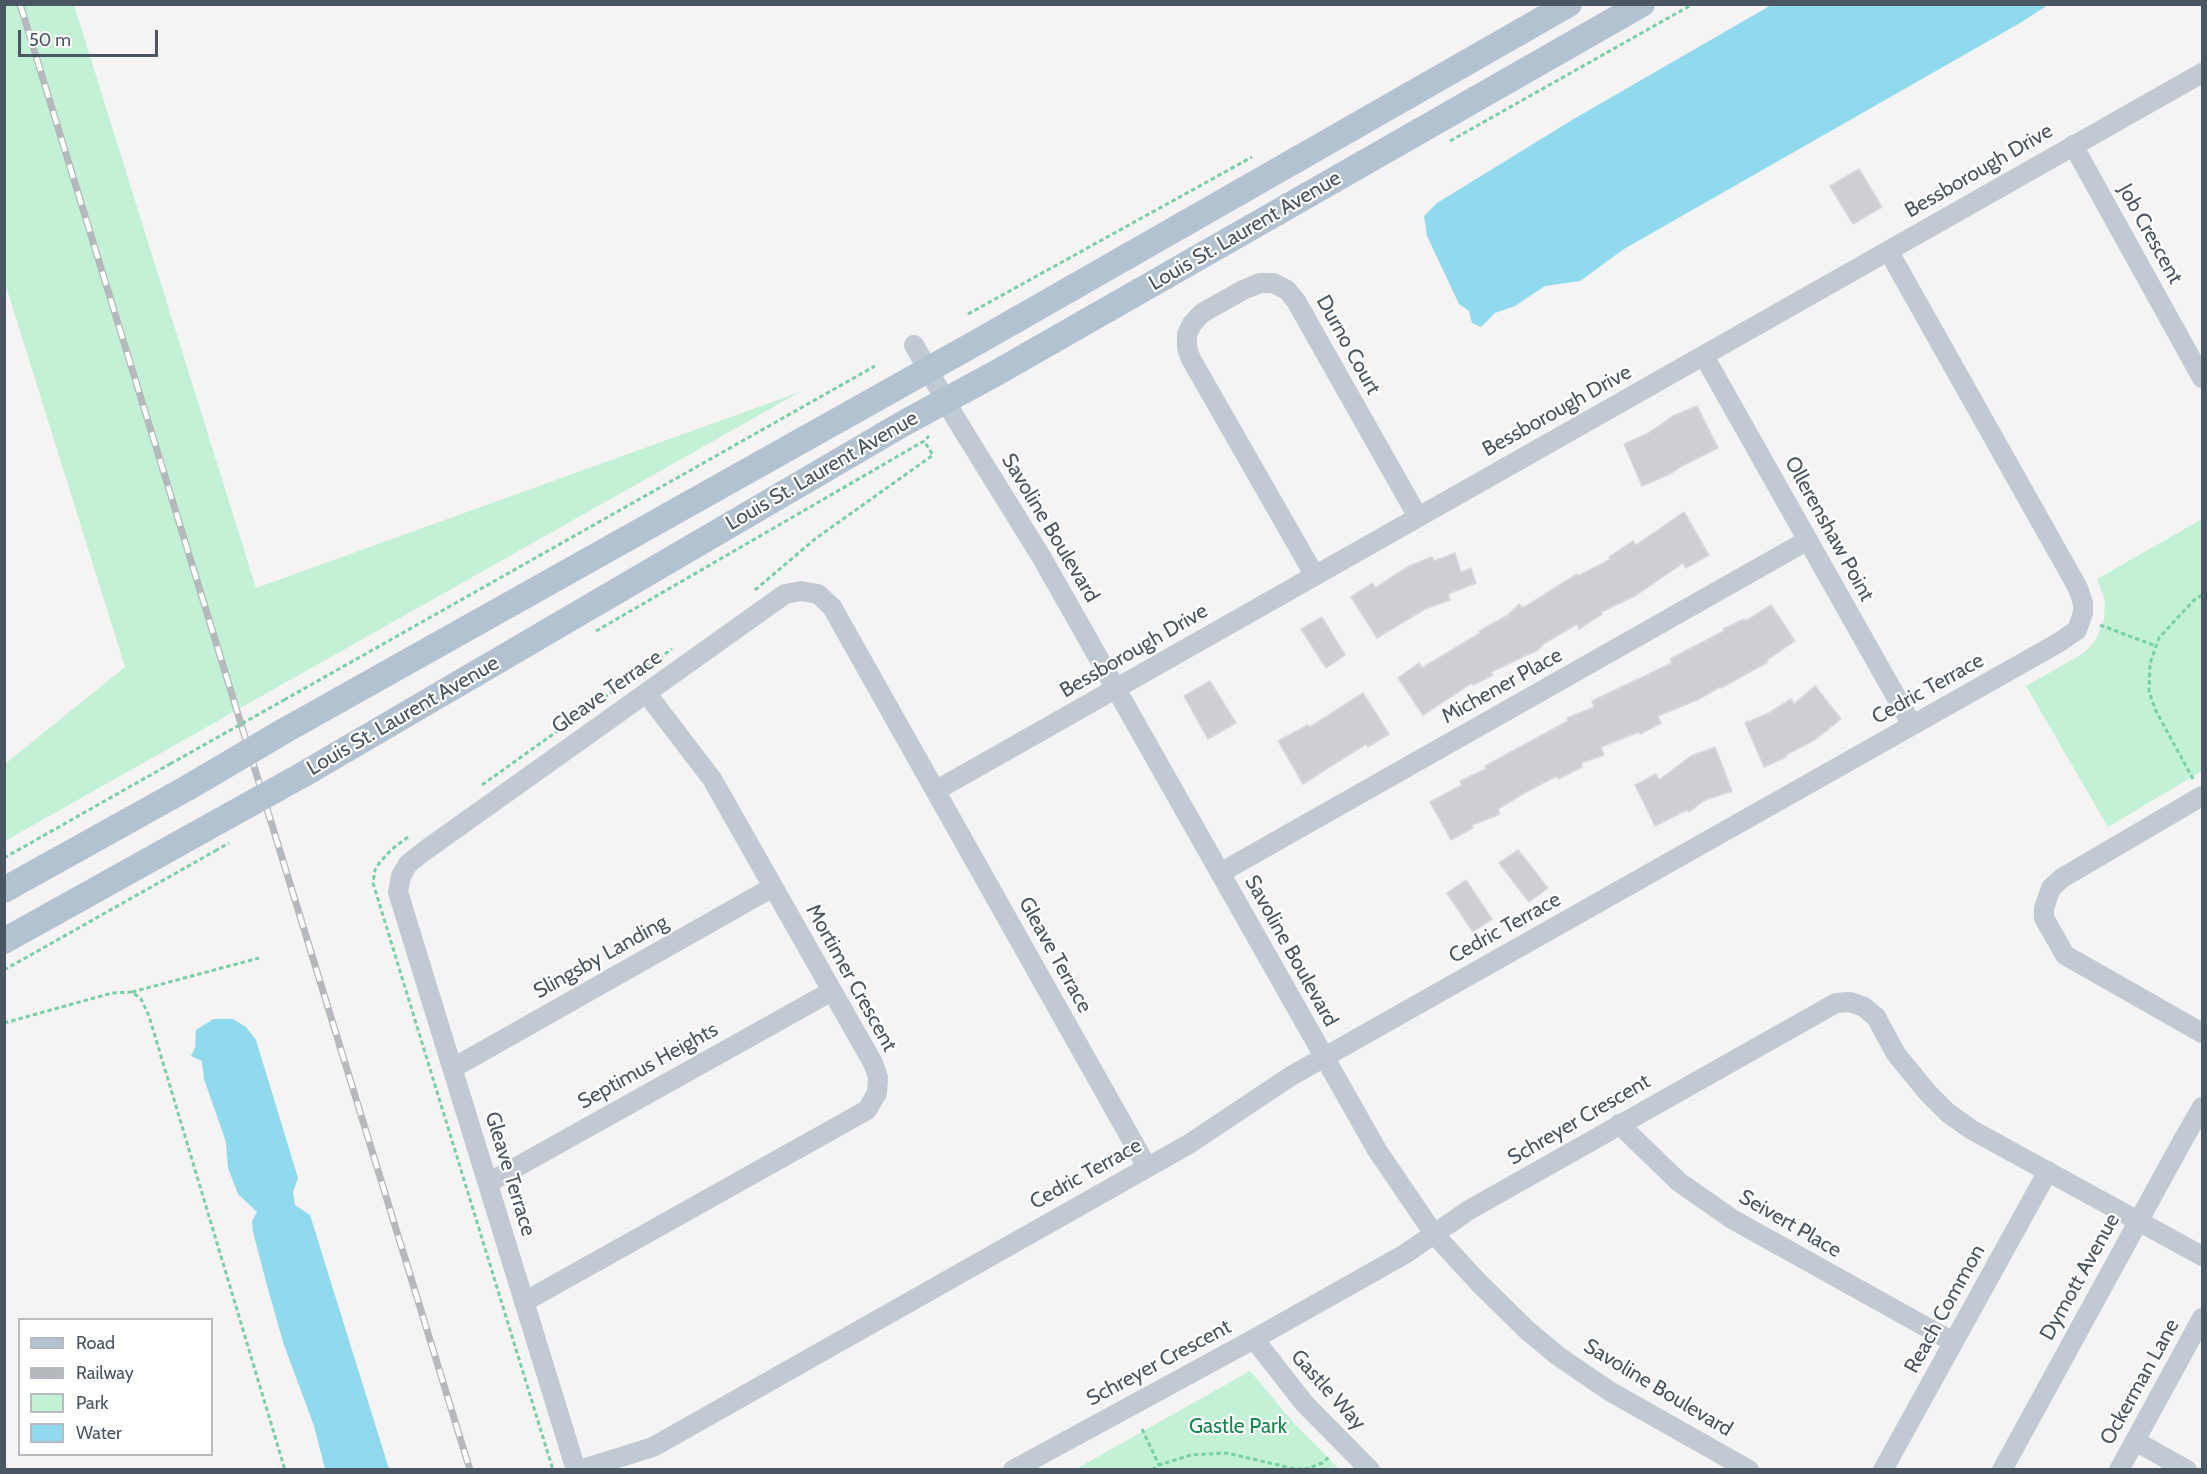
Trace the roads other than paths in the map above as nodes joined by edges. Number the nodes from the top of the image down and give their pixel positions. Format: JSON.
{"nodes":[{"id":1,"x":1569,"y":4,"type":"edge"},
{"id":2,"x":1642,"y":4,"type":"edge"},
{"id":3,"x":2202,"y":73,"type":"edge"},
{"id":4,"x":2073,"y":145,"type":"junction"},
{"id":5,"x":1888,"y":252,"type":"junction"},
{"id":6,"x":914,"y":345,"type":"dead end"},
{"id":7,"x":1704,"y":356,"type":"junction"},
{"id":8,"x":928,"y":370,"type":"junction"},
{"id":9,"x":2202,"y":378,"type":"edge"},
{"id":10,"x":945,"y":400,"type":"junction"},
{"id":11,"x":1418,"y":517,"type":"junction"},
{"id":12,"x":1808,"y":540,"type":"junction"},
{"id":13,"x":1315,"y":576,"type":"junction"},
{"id":14,"x":1116,"y":689,"type":"junction"},
{"id":15,"x":647,"y":694,"type":"junction"},
{"id":16,"x":1912,"y":725,"type":"junction"},
{"id":17,"x":935,"y":791,"type":"junction"},
{"id":18,"x":2202,"y":796,"type":"edge"},
{"id":19,"x":1220,"y":873,"type":"junction"},
{"id":20,"x":773,"y":887,"type":"junction"},
{"id":21,"x":4,"y":890,"type":"edge"},
{"id":22,"x":4,"y":941,"type":"edge"},
{"id":23,"x":832,"y":991,"type":"junction"},
{"id":24,"x":2202,"y":1033,"type":"edge"},
{"id":25,"x":1324,"y":1058,"type":"junction"},
{"id":26,"x":453,"y":1068,"type":"junction"},
{"id":27,"x":2202,"y":1107,"type":"edge"},
{"id":28,"x":1619,"y":1124,"type":"junction"},
{"id":29,"x":1147,"y":1167,"type":"junction"},
{"id":30,"x":2048,"y":1171,"type":"junction"},
{"id":31,"x":488,"y":1183,"type":"junction"},
{"id":32,"x":2138,"y":1221,"type":"junction"},
{"id":33,"x":1434,"y":1234,"type":"junction"},
{"id":34,"x":2202,"y":1256,"type":"edge"},
{"id":35,"x":524,"y":1302,"type":"junction"},
{"id":36,"x":2202,"y":1318,"type":"edge"},
{"id":37,"x":1254,"y":1339,"type":"junction"},
{"id":38,"x":1953,"y":1342,"type":"junction"},
{"id":39,"x":2135,"y":1441,"type":"junction"},
{"id":40,"x":577,"y":1470,"type":"edge"},
{"id":41,"x":1013,"y":1470,"type":"edge"},
{"id":42,"x":1370,"y":1470,"type":"edge"},
{"id":43,"x":1749,"y":1470,"type":"edge"},
{"id":44,"x":1883,"y":1470,"type":"edge"},
{"id":45,"x":2002,"y":1470,"type":"edge"},
{"id":46,"x":2119,"y":1470,"type":"edge"},
{"id":47,"x":2187,"y":1470,"type":"edge"}],
"edges":[{"from":1,"to":8,"type":"main road","name":"Louis St. Laurent Avenue"},
{"from":2,"to":10,"type":"main road","name":"Louis St. Laurent Avenue"},
{"from":3,"to":4,"type":"street","name":"Bessborough Drive"},
{"from":4,"to":5,"type":"street","name":"Bessborough Drive"},
{"from":4,"to":9,"type":"street","name":"Job Crescent"},
{"from":5,"to":7,"type":"street","name":"Bessborough Drive"},
{"from":5,"to":16,"type":"street","name":"Cedric Terrace"},
{"from":6,"to":8,"type":"street","name":"Savoline Boulevard"},
{"from":7,"to":11,"type":"street","name":"Bessborough Drive"},
{"from":7,"to":12,"type":"street","name":"Ollerenshaw Point"},
{"from":8,"to":10,"type":"street","name":"Savoline Boulevard"},
{"from":8,"to":21,"type":"main road","name":"Louis St. Laurent Avenue","bridge":true},
{"from":10,"to":14,"type":"street","name":"Savoline Boulevard"},
{"from":10,"to":22,"type":"main road","name":"Louis St. Laurent Avenue","bridge":true},
{"from":11,"to":13,"type":"street","name":"Bessborough Drive"},
{"from":11,"to":13,"type":"street","name":"Durno Court"},
{"from":12,"to":16,"type":"street","name":"Ollerenshaw Point"},
{"from":12,"to":19,"type":"street","name":"Michener Place"},
{"from":13,"to":14,"type":"street","name":"Bessborough Drive"},
{"from":14,"to":17,"type":"street","name":"Bessborough Drive"},
{"from":14,"to":19,"type":"street","name":"Savoline Boulevard"},
{"from":15,"to":17,"type":"street","name":"Gleave Terrace"},
{"from":15,"to":20,"type":"street","name":"Mortimer Crescent"},
{"from":15,"to":26,"type":"street","name":"Gleave Terrace"},
{"from":16,"to":25,"type":"street","name":"Cedric Terrace"},
{"from":17,"to":29,"type":"street","name":"Gleave Terrace"},
{"from":18,"to":24,"type":"street"},
{"from":19,"to":25,"type":"street","name":"Savoline Boulevard"},
{"from":20,"to":23,"type":"street","name":"Mortimer Crescent"},
{"from":20,"to":26,"type":"street","name":"Slingsby Landing"},
{"from":23,"to":31,"type":"street","name":"Septimus Heights"},
{"from":23,"to":35,"type":"street","name":"Mortimer Crescent"},
{"from":25,"to":29,"type":"street","name":"Cedric Terrace"},
{"from":25,"to":33,"type":"street","name":"Savoline Boulevard"},
{"from":26,"to":31,"type":"street","name":"Gleave Terrace"},
{"from":27,"to":32,"type":"street","name":"Dymott Avenue"},
{"from":28,"to":30,"type":"street","name":"Schreyer Crescent"},
{"from":28,"to":33,"type":"street","name":"Schreyer Crescent"},
{"from":28,"to":38,"type":"street","name":"Seivert Place"},
{"from":29,"to":40,"type":"street","name":"Cedric Terrace"},
{"from":30,"to":32,"type":"street","name":"Schreyer Crescent"},
{"from":30,"to":38,"type":"street","name":"Reach Common"},
{"from":31,"to":35,"type":"street","name":"Gleave Terrace"},
{"from":32,"to":34,"type":"street","name":"Schreyer Crescent"},
{"from":32,"to":45,"type":"street","name":"Dymott Avenue"},
{"from":33,"to":37,"type":"street","name":"Schreyer Crescent"},
{"from":33,"to":43,"type":"street","name":"Savoline Boulevard"},
{"from":35,"to":40,"type":"street","name":"Gleave Terrace"},
{"from":36,"to":39,"type":"street","name":"Ockerman Lane"},
{"from":37,"to":41,"type":"street","name":"Schreyer Crescent"},
{"from":37,"to":42,"type":"street","name":"Gastle Way"},
{"from":38,"to":44,"type":"street","name":"Reach Common"},
{"from":39,"to":46,"type":"street","name":"Ockerman Lane"},
{"from":39,"to":47,"type":"street"}]}
